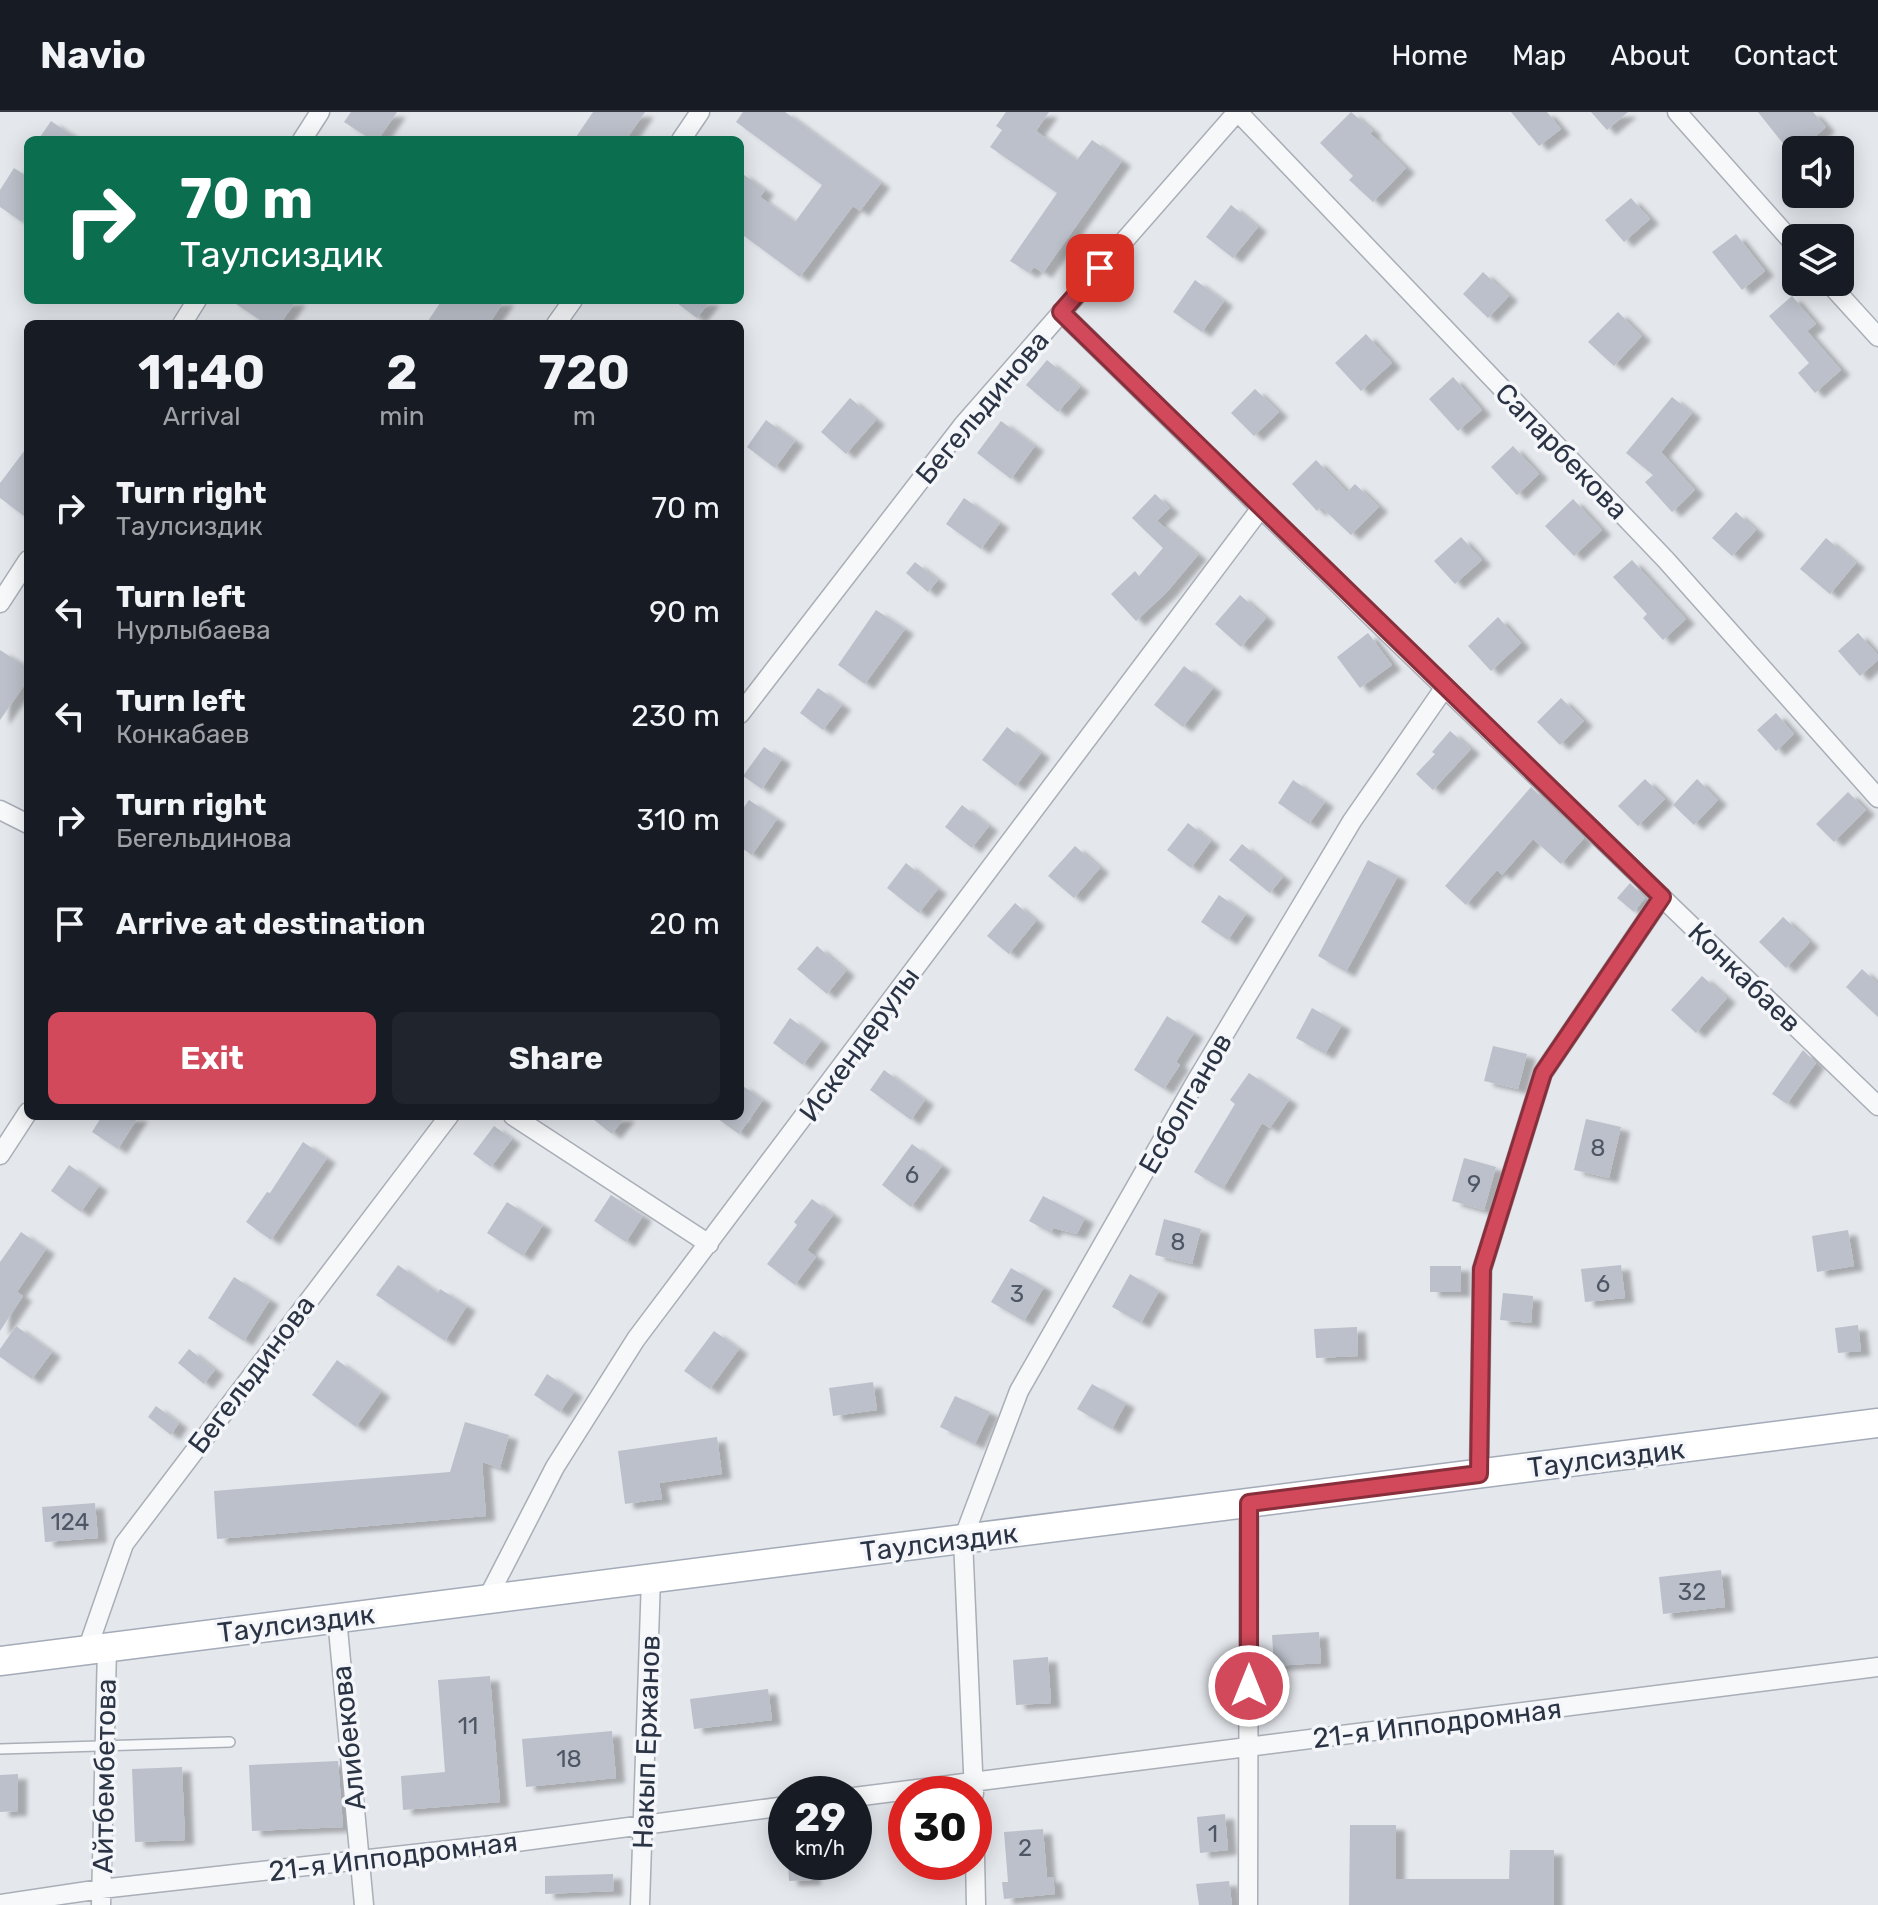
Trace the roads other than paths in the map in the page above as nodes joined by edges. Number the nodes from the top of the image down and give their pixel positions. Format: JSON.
{"nodes":[{"id":1,"x":320,"y":112,"type":"edge"},
{"id":2,"x":700,"y":112,"type":"edge"},
{"id":3,"x":1238,"y":112,"type":"edge"},
{"id":4,"x":1677,"y":112,"type":"edge"},
{"id":5,"x":305,"y":136,"type":"edge"},
{"id":6,"x":684,"y":136,"type":"edge"},
{"id":7,"x":1782,"y":230,"type":"edge"},
{"id":8,"x":1841,"y":296,"type":"edge"},
{"id":9,"x":1061,"y":312,"type":"junction"},
{"id":10,"x":1878,"y":337,"type":"edge"},
{"id":11,"x":1261,"y":508,"type":"junction"},
{"id":12,"x":24,"y":566,"type":"edge"},
{"id":13,"x":0,"y":603,"type":"edge"},
{"id":14,"x":1445,"y":687,"type":"junction"},
{"id":15,"x":744,"y":709,"type":"edge"},
{"id":16,"x":1878,"y":798,"type":"edge"},
{"id":17,"x":0,"y":810,"type":"edge"},
{"id":18,"x":24,"y":822,"type":"edge"},
{"id":19,"x":1662,"y":897,"type":"junction"},
{"id":20,"x":1878,"y":1106,"type":"edge"},
{"id":21,"x":24,"y":1118,"type":"edge"},
{"id":22,"x":446,"y":1120,"type":"edge"},
{"id":23,"x":519,"y":1120,"type":"edge"},
{"id":24,"x":0,"y":1155,"type":"edge"},
{"id":25,"x":709,"y":1244,"type":"junction"},
{"id":26,"x":1878,"y":1423,"type":"edge"},
{"id":27,"x":1479,"y":1474,"type":"junction"},
{"id":28,"x":1249,"y":1503,"type":"junction"},
{"id":29,"x":963,"y":1539,"type":"junction"},
{"id":30,"x":651,"y":1578,"type":"junction"},
{"id":31,"x":487,"y":1599,"type":"junction"},
{"id":32,"x":337,"y":1618,"type":"junction"},
{"id":33,"x":97,"y":1648,"type":"junction"},
{"id":34,"x":0,"y":1661,"type":"edge"},
{"id":35,"x":1878,"y":1667,"type":"edge"},
{"id":36,"x":230,"y":1742,"type":"dead end"},
{"id":37,"x":105,"y":1745,"type":"junction"},
{"id":38,"x":1248,"y":1747,"type":"junction"},
{"id":39,"x":0,"y":1749,"type":"edge"},
{"id":40,"x":973,"y":1776,"type":"edge"},
{"id":41,"x":992,"y":1785,"type":"edge"},
{"id":42,"x":768,"y":1808,"type":"edge"},
{"id":43,"x":644,"y":1824,"type":"junction"},
{"id":44,"x":360,"y":1860,"type":"junction"},
{"id":45,"x":975,"y":1880,"type":"edge"},
{"id":46,"x":101,"y":1897,"type":"edge"},
{"id":47,"x":0,"y":1904,"type":"edge"},
{"id":48,"x":364,"y":1905,"type":"edge"},
{"id":49,"x":640,"y":1905,"type":"edge"},
{"id":50,"x":976,"y":1905,"type":"edge"},
{"id":51,"x":1248,"y":1905,"type":"edge"}],
"edges":[{"from":1,"to":5,"type":"street"},
{"from":2,"to":6,"type":"street"},
{"from":3,"to":9,"type":"street","name":"Бегельдинова"},
{"from":3,"to":16,"type":"street","name":"Сапарбекова"},
{"from":4,"to":7,"type":"street"},
{"from":8,"to":10,"type":"street"},
{"from":9,"to":11,"type":"street","name":"Конкабаев"},
{"from":9,"to":15,"type":"street","name":"Бегельдинова"},
{"from":11,"to":14,"type":"street","name":"Конкабаев"},
{"from":11,"to":25,"type":"street","name":"Искендерулы"},
{"from":12,"to":13,"type":"street"},
{"from":14,"to":19,"type":"street","name":"Конкабаев"},
{"from":14,"to":29,"type":"street","name":"Есболганов"},
{"from":17,"to":18,"type":"street"},
{"from":19,"to":20,"type":"street","name":"Конкабаев"},
{"from":19,"to":27,"type":"street"},
{"from":21,"to":24,"type":"street"},
{"from":22,"to":33,"type":"street","name":"Бегельдинова"},
{"from":23,"to":25,"type":"street"},
{"from":25,"to":31,"type":"street","name":"Искендерулы"},
{"from":26,"to":27,"type":"main road","name":"Таулсиздик"},
{"from":27,"to":28,"type":"main road","name":"Таулсиздик"},
{"from":28,"to":29,"type":"main road","name":"Таулсиздик"},
{"from":28,"to":38,"type":"street"},
{"from":29,"to":30,"type":"main road","name":"Таулсиздик"},
{"from":29,"to":40,"type":"street"},
{"from":30,"to":31,"type":"main road","name":"Таулсиздик"},
{"from":30,"to":43,"type":"street","name":"Накып Ержанов"},
{"from":31,"to":32,"type":"main road","name":"Таулсиздик"},
{"from":32,"to":33,"type":"main road","name":"Таулсиздик"},
{"from":32,"to":44,"type":"street","name":"Алибекова"},
{"from":33,"to":34,"type":"main road","name":"Таулсиздик"},
{"from":33,"to":37,"type":"street","name":"Айтбембетова"},
{"from":35,"to":38,"type":"street","name":"21-я Ипподромная"},
{"from":36,"to":37,"type":"lane"},
{"from":37,"to":39,"type":"lane"},
{"from":37,"to":46,"type":"street","name":"Айтбембетова"},
{"from":38,"to":41,"type":"street","name":"21-я Ипподромная"},
{"from":38,"to":51,"type":"street"},
{"from":42,"to":43,"type":"street","name":"21-я Ипподромная"},
{"from":43,"to":44,"type":"street","name":"21-я Ипподромная"},
{"from":43,"to":49,"type":"street","name":"Накып Ержанов"},
{"from":44,"to":46,"type":"street","name":"21-я Ипподромная"},
{"from":44,"to":48,"type":"street","name":"Алибекова"},
{"from":45,"to":50,"type":"street"},
{"from":46,"to":47,"type":"street","name":"21-я Ипподромная"}]}
